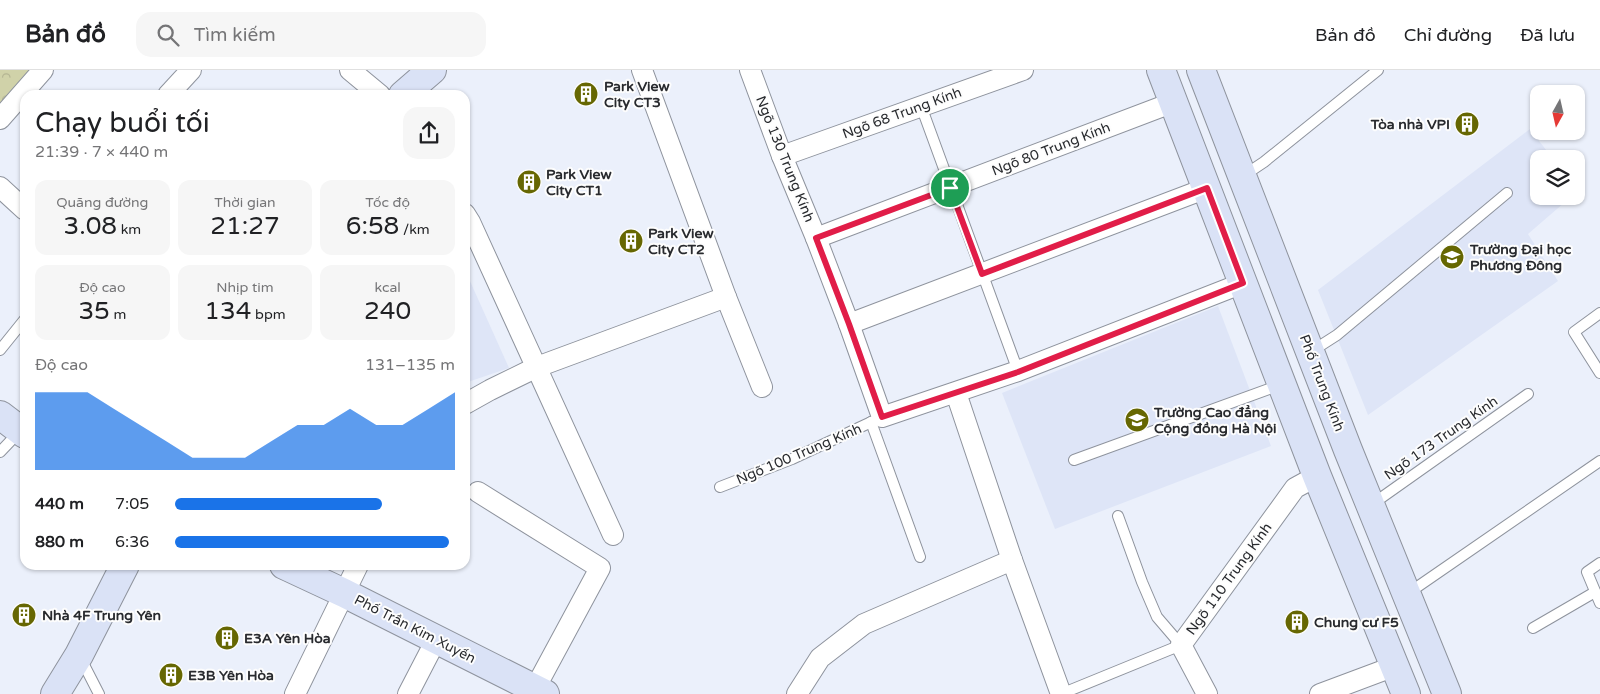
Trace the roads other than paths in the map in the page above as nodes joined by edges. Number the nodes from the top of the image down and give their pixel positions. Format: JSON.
{"nodes":[{"id":1,"x":43,"y":70,"type":"edge"},
{"id":2,"x":191,"y":70,"type":"edge"},
{"id":3,"x":350,"y":70,"type":"edge"},
{"id":4,"x":432,"y":70,"type":"edge"},
{"id":5,"x":642,"y":70,"type":"edge"},
{"id":6,"x":750,"y":70,"type":"edge"},
{"id":7,"x":1023,"y":70,"type":"edge"},
{"id":8,"x":1161,"y":70,"type":"edge"},
{"id":9,"x":1378,"y":70,"type":"edge"},
{"id":10,"x":1205,"y":73,"type":"edge"},
{"id":11,"x":25,"y":90,"type":"edge"},
{"id":12,"x":173,"y":90,"type":"edge"},
{"id":13,"x":374,"y":90,"type":"edge"},
{"id":14,"x":409,"y":90,"type":"edge"},
{"id":15,"x":20,"y":96,"type":"edge"},
{"id":16,"x":1174,"y":102,"type":"junction"},
{"id":17,"x":921,"y":106,"type":"junction"},
{"id":18,"x":0,"y":119,"type":"edge"},
{"id":19,"x":782,"y":156,"type":"junction"},
{"id":20,"x":1243,"y":176,"type":"junction"},
{"id":21,"x":0,"y":187,"type":"edge"},
{"id":22,"x":950,"y":188,"type":"junction"},
{"id":23,"x":1207,"y":188,"type":"junction"},
{"id":24,"x":1507,"y":194,"type":"dead end"},
{"id":25,"x":20,"y":205,"type":"edge"},
{"id":26,"x":470,"y":222,"type":"edge"},
{"id":27,"x":816,"y":238,"type":"junction"},
{"id":28,"x":982,"y":274,"type":"junction"},
{"id":29,"x":1243,"y":283,"type":"junction"},
{"id":30,"x":726,"y":297,"type":"junction"},
{"id":31,"x":1600,"y":314,"type":"edge"},
{"id":32,"x":849,"y":324,"type":"junction"},
{"id":33,"x":20,"y":325,"type":"edge"},
{"id":34,"x":0,"y":350,"type":"edge"},
{"id":35,"x":1311,"y":352,"type":"junction"},
{"id":36,"x":537,"y":368,"type":"junction"},
{"id":37,"x":1018,"y":372,"type":"junction"},
{"id":38,"x":1600,"y":373,"type":"edge"},
{"id":39,"x":1281,"y":384,"type":"junction"},
{"id":40,"x":762,"y":387,"type":"dead end"},
{"id":41,"x":956,"y":393,"type":"junction"},
{"id":42,"x":1528,"y":394,"type":"dead end"},
{"id":43,"x":470,"y":401,"type":"edge"},
{"id":44,"x":877,"y":420,"type":"junction"},
{"id":45,"x":15,"y":427,"type":"edge"},
{"id":46,"x":0,"y":452,"type":"edge"},
{"id":47,"x":1074,"y":460,"type":"dead end"},
{"id":48,"x":1600,"y":461,"type":"edge"},
{"id":49,"x":1317,"y":476,"type":"junction"},
{"id":50,"x":720,"y":487,"type":"dead end"},
{"id":51,"x":478,"y":492,"type":"dead end"},
{"id":52,"x":1370,"y":505,"type":"junction"},
{"id":53,"x":1118,"y":516,"type":"dead end"},
{"id":54,"x":613,"y":535,"type":"dead end"},
{"id":55,"x":920,"y":557,"type":"dead end"},
{"id":56,"x":1012,"y":560,"type":"junction"},
{"id":57,"x":1600,"y":563,"type":"edge"},
{"id":58,"x":123,"y":570,"type":"edge"},
{"id":59,"x":295,"y":570,"type":"edge"},
{"id":60,"x":356,"y":570,"type":"edge"},
{"id":61,"x":1595,"y":592,"type":"junction"},
{"id":62,"x":344,"y":593,"type":"junction"},
{"id":63,"x":1406,"y":595,"type":"junction"},
{"id":64,"x":1600,"y":603,"type":"edge"},
{"id":65,"x":1533,"y":628,"type":"dead end"},
{"id":66,"x":436,"y":640,"type":"junction"},
{"id":67,"x":1181,"y":645,"type":"junction"},
{"id":68,"x":79,"y":655,"type":"junction"},
{"id":69,"x":1395,"y":666,"type":"junction"},
{"id":70,"x":537,"y":692,"type":"edge"},
{"id":71,"x":55,"y":694,"type":"edge"},
{"id":72,"x":99,"y":694,"type":"edge"},
{"id":73,"x":295,"y":694,"type":"edge"},
{"id":74,"x":408,"y":694,"type":"edge"},
{"id":75,"x":797,"y":694,"type":"edge"},
{"id":76,"x":1061,"y":694,"type":"edge"},
{"id":77,"x":1207,"y":694,"type":"edge"},
{"id":78,"x":1320,"y":694,"type":"edge"},
{"id":79,"x":1406,"y":694,"type":"edge"},
{"id":80,"x":1447,"y":694,"type":"edge"}],
"edges":[{"from":1,"to":11,"type":"street"},
{"from":2,"to":12,"type":"street"},
{"from":3,"to":13,"type":"street"},
{"from":4,"to":14,"type":"main road"},
{"from":5,"to":30,"type":"street"},
{"from":6,"to":19,"type":"street","name":"Ngõ 130 Trung Kính"},
{"from":7,"to":17,"type":"street","name":"Ngõ 68 Trung Kính"},
{"from":8,"to":16,"type":"main road"},
{"from":9,"to":20,"type":"lane"},
{"from":10,"to":20,"type":"main road","name":"Phố Trung Kính"},
{"from":15,"to":18,"type":"street"},
{"from":16,"to":22,"type":"street","name":"Ngõ 80 Trung Kính"},
{"from":16,"to":23,"type":"main road"},
{"from":17,"to":19,"type":"street","name":"Ngõ 68 Trung Kính"},
{"from":17,"to":22,"type":"lane"},
{"from":19,"to":27,"type":"street","name":"Ngõ 130 Trung Kính"},
{"from":20,"to":35,"type":"main road","name":"Phố Trung Kính"},
{"from":21,"to":25,"type":"street"},
{"from":22,"to":27,"type":"street","name":"Ngõ 80 Trung Kính"},
{"from":22,"to":28,"type":"lane"},
{"from":23,"to":28,"type":"street"},
{"from":23,"to":29,"type":"main road"},
{"from":24,"to":35,"type":"lane"},
{"from":26,"to":36,"type":"street"},
{"from":27,"to":32,"type":"street","name":"Ngõ 130 Trung Kính"},
{"from":28,"to":32,"type":"street"},
{"from":28,"to":37,"type":"lane"},
{"from":29,"to":37,"type":"street","name":"Ngõ 100 Trung Kính"},
{"from":29,"to":39,"type":"main road"},
{"from":30,"to":36,"type":"street"},
{"from":30,"to":40,"type":"street"},
{"from":31,"to":38,"type":"lane"},
{"from":32,"to":44,"type":"street","name":"Ngõ 130 Trung Kính"},
{"from":33,"to":34,"type":"lane"},
{"from":35,"to":52,"type":"main road","name":"Phố Trung Kính"},
{"from":36,"to":43,"type":"street"},
{"from":36,"to":54,"type":"street"},
{"from":37,"to":41,"type":"street","name":"Ngõ 100 Trung Kính"},
{"from":39,"to":47,"type":"lane"},
{"from":39,"to":49,"type":"main road"},
{"from":41,"to":44,"type":"street","name":"Ngõ 100 Trung Kính"},
{"from":41,"to":56,"type":"street"},
{"from":42,"to":52,"type":"lane","name":"Ngõ 173 Trung Kính"},
{"from":44,"to":50,"type":"lane","name":"Ngõ 100 Trung Kính"},
{"from":44,"to":55,"type":"lane"},
{"from":45,"to":46,"type":"lane"},
{"from":48,"to":63,"type":"lane"},
{"from":49,"to":67,"type":"street","name":"Ngõ 110 Trung Kính"},
{"from":49,"to":69,"type":"main road"},
{"from":51,"to":70,"type":"street"},
{"from":52,"to":63,"type":"main road","name":"Phố Trung Kính"},
{"from":53,"to":67,"type":"lane"},
{"from":56,"to":75,"type":"street"},
{"from":56,"to":76,"type":"street"},
{"from":57,"to":61,"type":"lane"},
{"from":58,"to":68,"type":"main road"},
{"from":59,"to":62,"type":"main road","name":"Phố Trần Kim Xuyến"},
{"from":60,"to":62,"type":"street"},
{"from":61,"to":64,"type":"lane"},
{"from":61,"to":65,"type":"lane"},
{"from":62,"to":66,"type":"main road","name":"Phố Trần Kim Xuyến"},
{"from":62,"to":73,"type":"street"},
{"from":63,"to":80,"type":"main road","name":"Phố Trung Kính"},
{"from":66,"to":70,"type":"main road","name":"Phố Trần Kim Xuyến"},
{"from":66,"to":74,"type":"street"},
{"from":67,"to":76,"type":"lane"},
{"from":67,"to":77,"type":"street","name":"Ngõ 110 Trung Kính"},
{"from":68,"to":71,"type":"main road"},
{"from":68,"to":72,"type":"lane"},
{"from":69,"to":78,"type":"street"},
{"from":69,"to":79,"type":"main road"}]}
